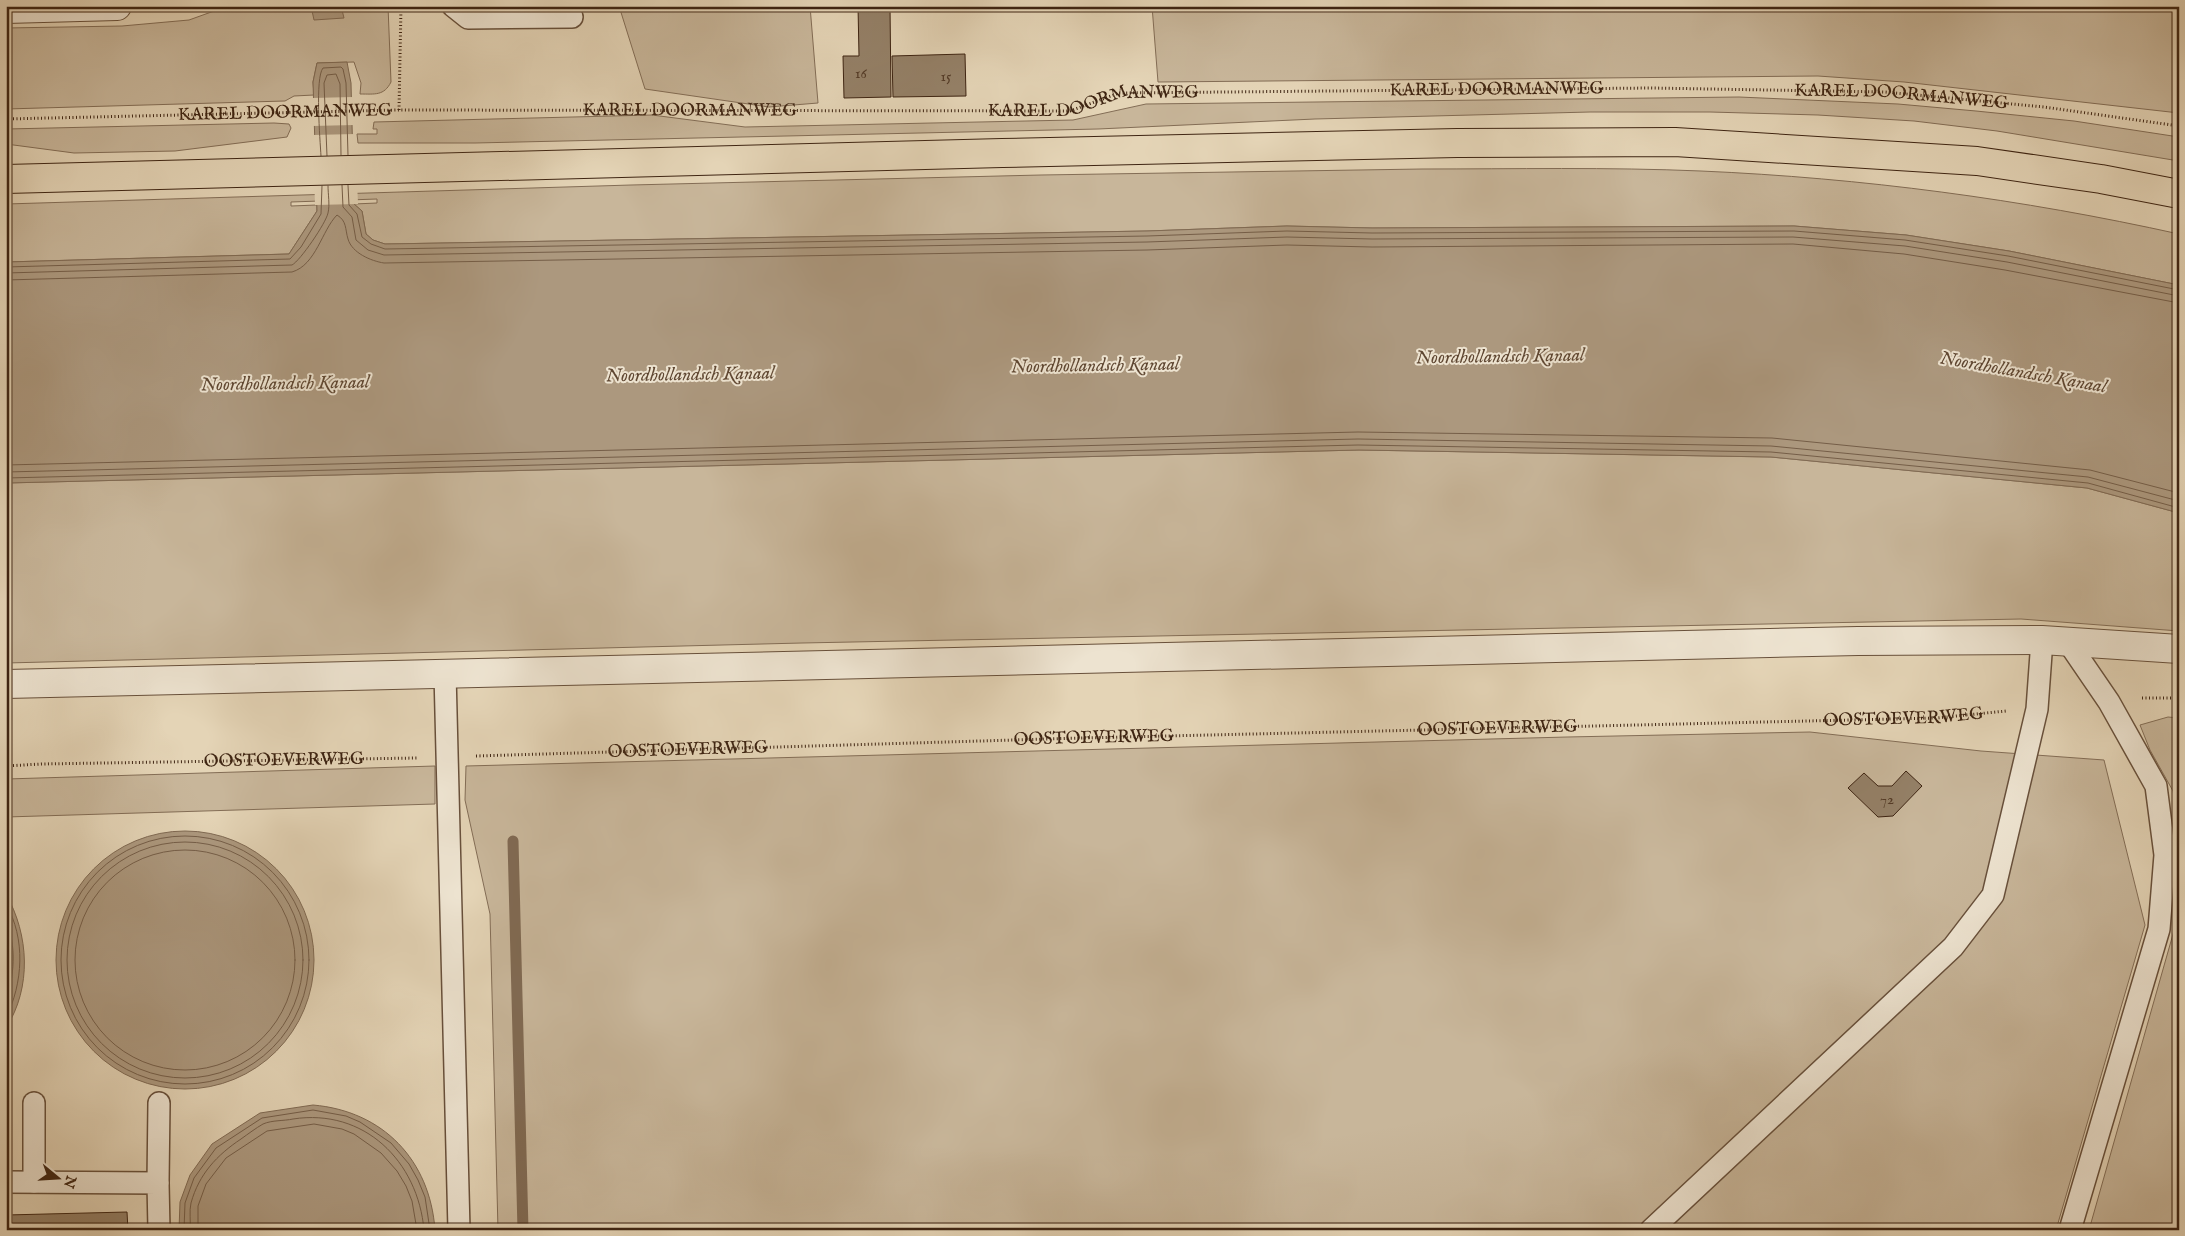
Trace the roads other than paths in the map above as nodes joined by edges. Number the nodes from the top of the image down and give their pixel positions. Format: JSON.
{"nodes":[{"id":1,"x":117,"y":6,"type":"edge"},
{"id":2,"x":453,"y":6,"type":"edge"},
{"id":3,"x":6,"y":9,"type":"edge"},
{"id":4,"x":572,"y":17,"type":"dead end"},
{"id":5,"x":6,"y":179,"type":"edge"},
{"id":6,"x":2179,"y":194,"type":"edge"},
{"id":7,"x":2055,"y":641,"type":"junction"},
{"id":8,"x":2179,"y":649,"type":"edge"},
{"id":9,"x":446,"y":673,"type":"junction"},
{"id":10,"x":6,"y":684,"type":"edge"},
{"id":11,"x":34,"y":1103,"type":"dead end"},
{"id":12,"x":159,"y":1103,"type":"dead end"},
{"id":13,"x":6,"y":1182,"type":"edge"},
{"id":14,"x":34,"y":1182,"type":"junction"},
{"id":15,"x":158,"y":1183,"type":"junction"},
{"id":16,"x":159,"y":1230,"type":"edge"},
{"id":17,"x":459,"y":1230,"type":"edge"},
{"id":18,"x":1651,"y":1230,"type":"edge"},
{"id":19,"x":2070,"y":1230,"type":"edge"}],
"edges":[{"from":1,"to":3,"type":"street"},
{"from":2,"to":4,"type":"lane"},
{"from":5,"to":6,"type":"main road"},
{"from":7,"to":8,"type":"street"},
{"from":7,"to":9,"type":"street"},
{"from":7,"to":18,"type":"lane"},
{"from":7,"to":19,"type":"lane"},
{"from":9,"to":10,"type":"street"},
{"from":9,"to":17,"type":"lane"},
{"from":11,"to":14,"type":"lane"},
{"from":12,"to":15,"type":"lane"},
{"from":13,"to":14,"type":"lane"},
{"from":14,"to":15,"type":"lane"},
{"from":15,"to":16,"type":"lane"}]}
